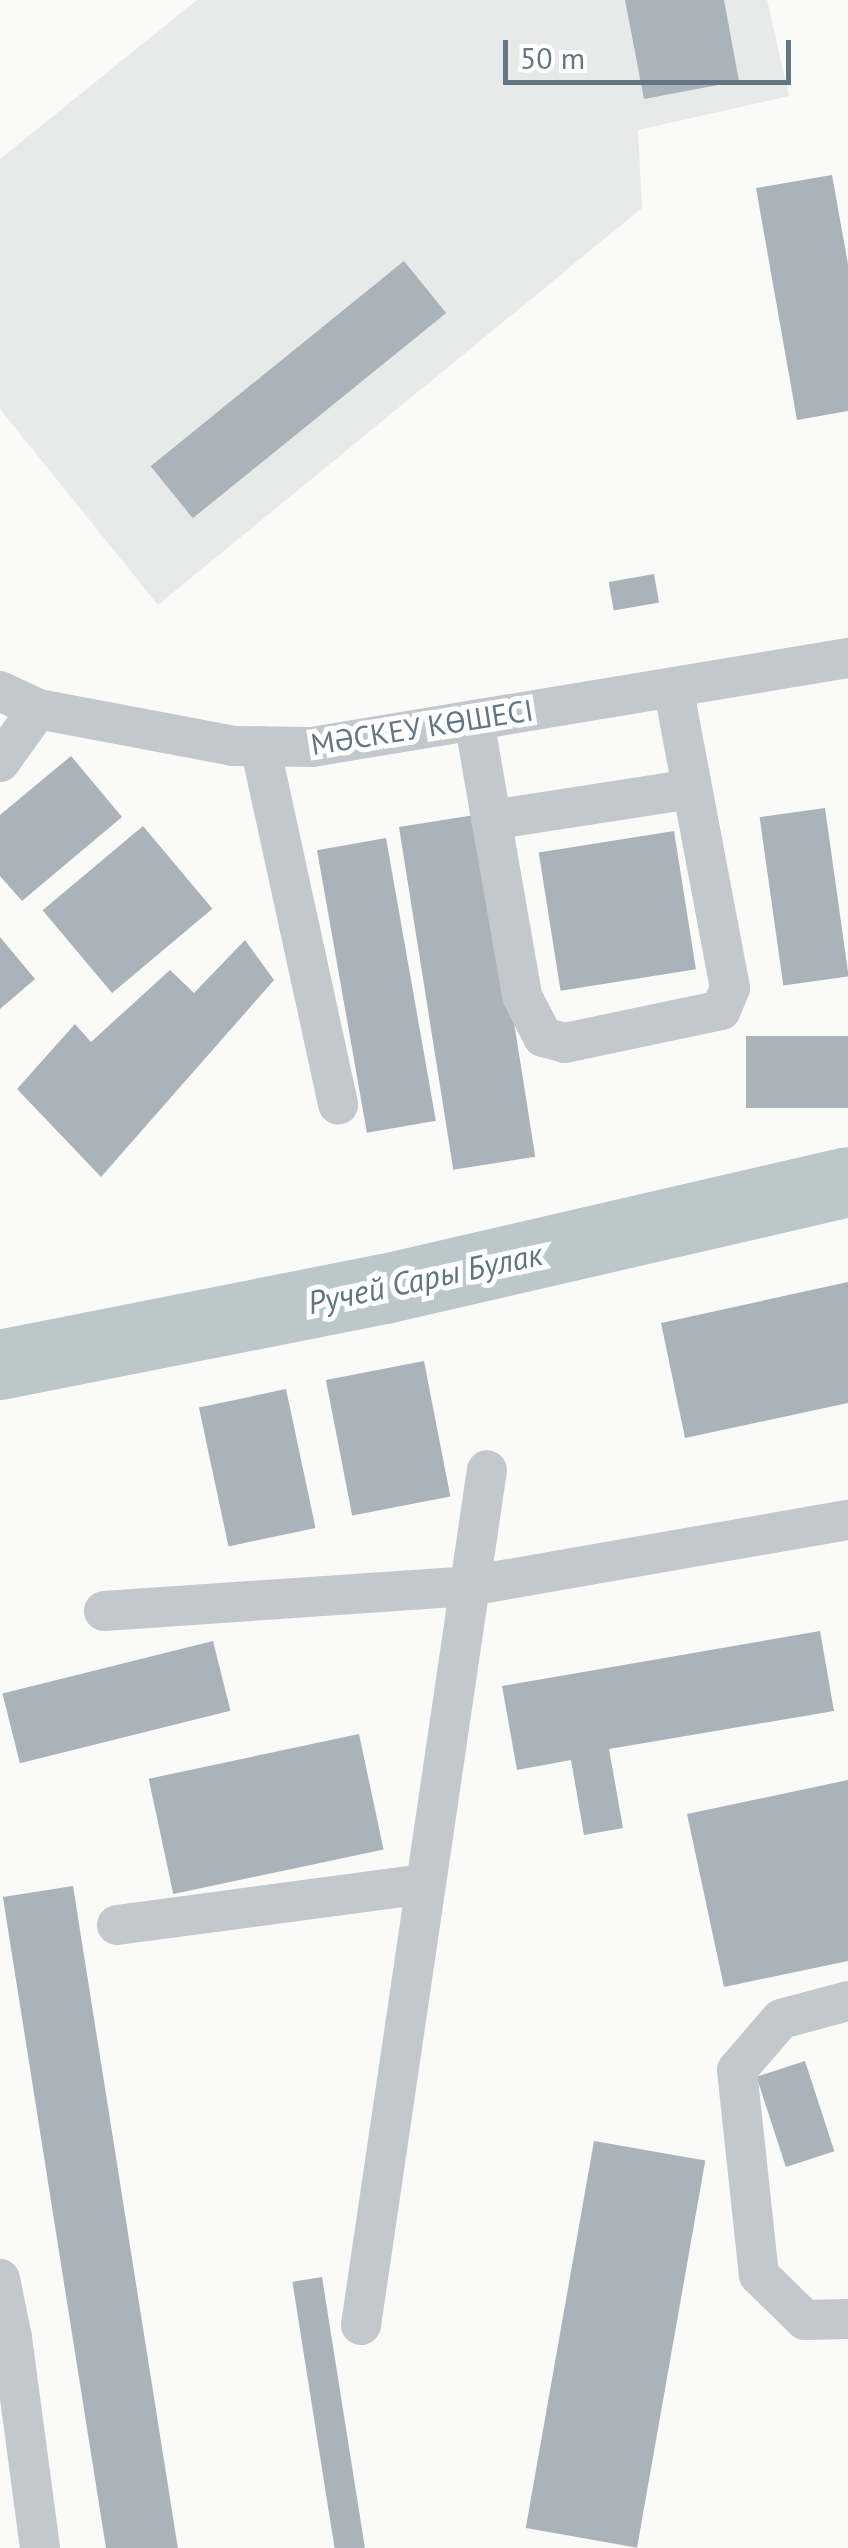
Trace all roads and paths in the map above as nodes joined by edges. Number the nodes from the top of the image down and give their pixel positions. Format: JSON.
{"nodes":[{"id":1,"x":848,"y":658,"type":"edge"},
{"id":2,"x":673,"y":687,"type":"junction"},
{"id":3,"x":0,"y":691,"type":"edge"},
{"id":4,"x":38,"y":709,"type":"junction"},
{"id":5,"x":474,"y":720,"type":"junction"},
{"id":6,"x":260,"y":746,"type":"junction"},
{"id":7,"x":0,"y":762,"type":"edge"},
{"id":8,"x":692,"y":789,"type":"junction"},
{"id":9,"x":492,"y":820,"type":"junction"},
{"id":10,"x":338,"y":1105,"type":"dead end"},
{"id":11,"x":487,"y":1470,"type":"dead end"},
{"id":12,"x":848,"y":1520,"type":"edge"},
{"id":13,"x":468,"y":1586,"type":"junction"},
{"id":14,"x":104,"y":1610,"type":"dead end"},
{"id":15,"x":425,"y":1884,"type":"junction"},
{"id":16,"x":117,"y":1926,"type":"dead end"},
{"id":17,"x":848,"y":2001,"type":"edge"},
{"id":18,"x":0,"y":2279,"type":"edge"},
{"id":19,"x":848,"y":2320,"type":"edge"},
{"id":20,"x":361,"y":2324,"type":"dead end"},
{"id":21,"x":6,"y":2333,"type":"edge"},
{"id":22,"x":40,"y":2548,"type":"edge"}],
"edges":[{"from":1,"to":2,"type":"street","name":"МӘСКЕУ КӨШЕСІ"},
{"from":2,"to":5,"type":"street","name":"МӘСКЕУ КӨШЕСІ"},
{"from":2,"to":8,"type":"street"},
{"from":3,"to":4,"type":"street","name":"МӘСКЕУ КӨШЕСІ"},
{"from":4,"to":6,"type":"street","name":"МӘСКЕУ КӨШЕСІ"},
{"from":4,"to":7,"type":"street"},
{"from":5,"to":6,"type":"street","name":"МӘСКЕУ КӨШЕСІ"},
{"from":5,"to":9,"type":"street"},
{"from":6,"to":10,"type":"street"},
{"from":8,"to":9,"type":"street"},
{"from":8,"to":9,"type":"street"},
{"from":11,"to":13,"type":"street"},
{"from":12,"to":13,"type":"street"},
{"from":13,"to":14,"type":"street"},
{"from":13,"to":15,"type":"street"},
{"from":15,"to":16,"type":"street"},
{"from":15,"to":20,"type":"street"},
{"from":17,"to":19,"type":"street"},
{"from":18,"to":21,"type":"street"},
{"from":21,"to":22,"type":"street"}]}
